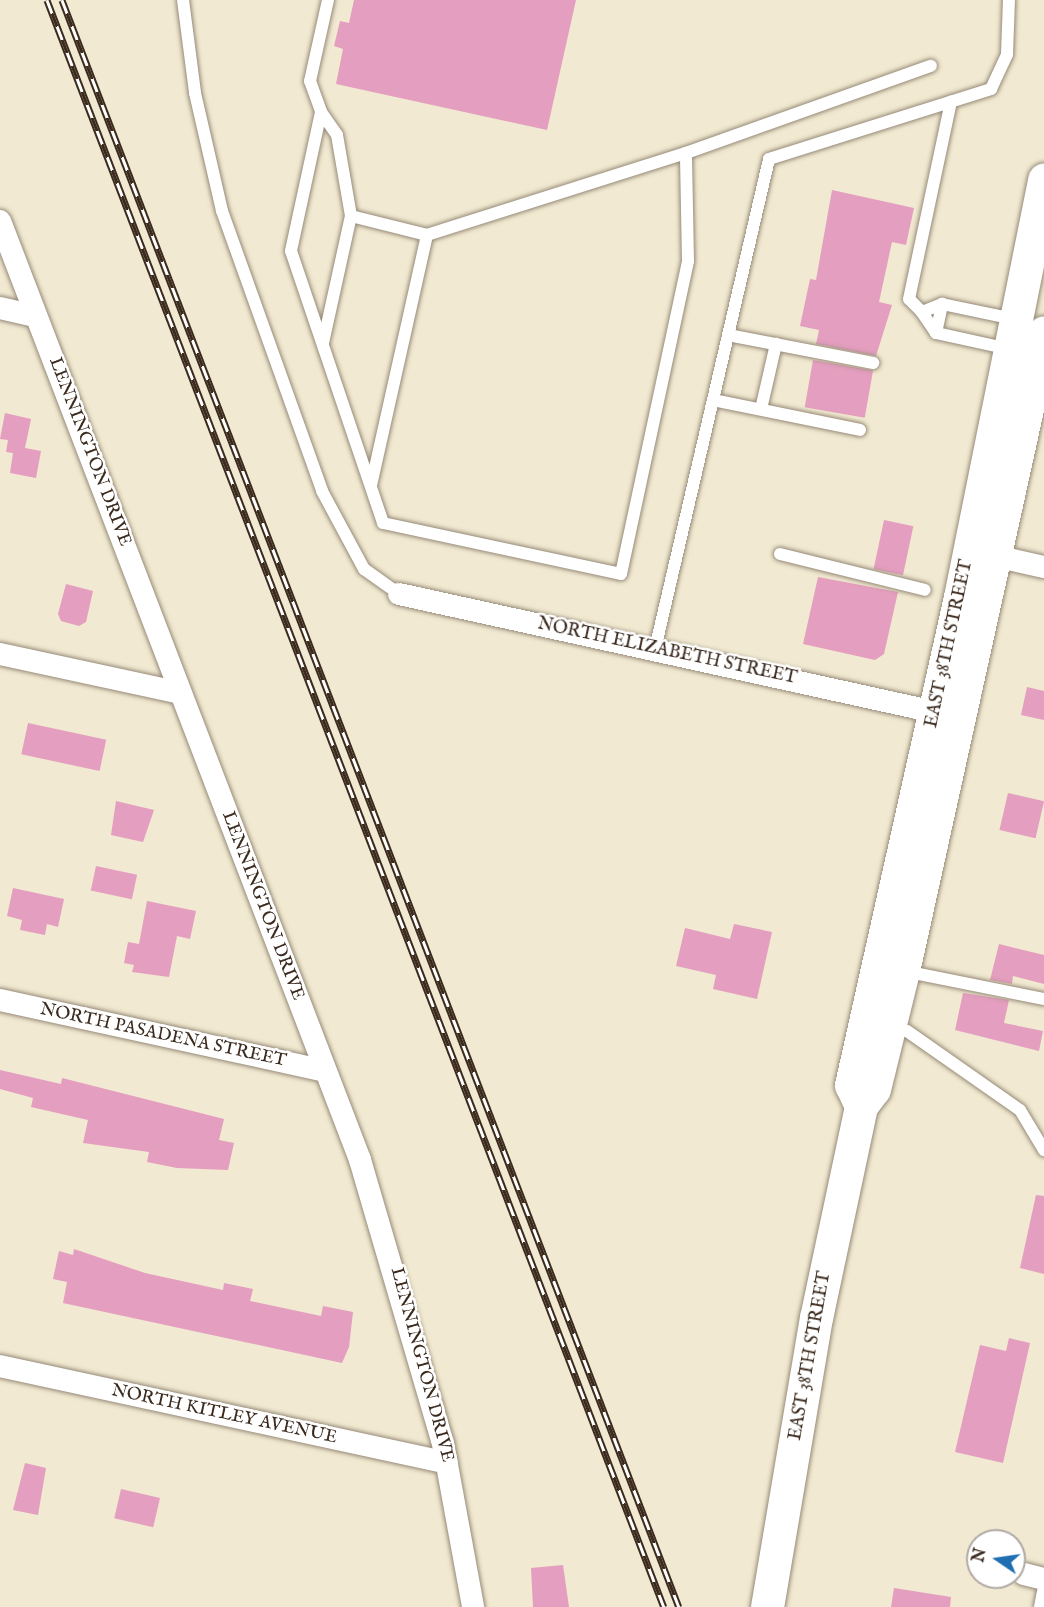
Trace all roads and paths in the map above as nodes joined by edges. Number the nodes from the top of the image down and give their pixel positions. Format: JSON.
{"nodes":[{"id":1,"x":183,"y":0,"type":"edge"},
{"id":2,"x":328,"y":0,"type":"edge"},
{"id":3,"x":1009,"y":0,"type":"edge"},
{"id":4,"x":931,"y":66,"type":"dead end"},
{"id":5,"x":951,"y":101,"type":"junction"},
{"id":6,"x":321,"y":111,"type":"junction"},
{"id":7,"x":686,"y":153,"type":"junction"},
{"id":8,"x":1044,"y":179,"type":"edge"},
{"id":9,"x":351,"y":216,"type":"junction"},
{"id":10,"x":0,"y":221,"type":"edge"},
{"id":11,"x":427,"y":235,"type":"junction"},
{"id":12,"x":942,"y":304,"type":"junction"},
{"id":13,"x":0,"y":308,"type":"edge"},
{"id":14,"x":922,"y":312,"type":"junction"},
{"id":15,"x":36,"y":316,"type":"junction"},
{"id":16,"x":936,"y":333,"type":"junction"},
{"id":17,"x":1023,"y":334,"type":"edge"},
{"id":18,"x":728,"y":335,"type":"junction"},
{"id":19,"x":322,"y":344,"type":"junction"},
{"id":20,"x":776,"y":344,"type":"junction"},
{"id":21,"x":873,"y":363,"type":"dead end"},
{"id":22,"x":713,"y":400,"type":"junction"},
{"id":23,"x":761,"y":409,"type":"junction"},
{"id":24,"x":860,"y":429,"type":"dead end"},
{"id":25,"x":371,"y":487,"type":"junction"},
{"id":26,"x":780,"y":554,"type":"dead end"},
{"id":27,"x":995,"y":556,"type":"junction"},
{"id":28,"x":1044,"y":567,"type":"edge"},
{"id":29,"x":925,"y":590,"type":"dead end"},
{"id":30,"x":399,"y":594,"type":"joint"},
{"id":31,"x":655,"y":649,"type":"junction"},
{"id":32,"x":0,"y":654,"type":"edge"},
{"id":33,"x":181,"y":693,"type":"junction"},
{"id":34,"x":935,"y":712,"type":"junction"},
{"id":35,"x":903,"y":971,"type":"junction"},
{"id":36,"x":1044,"y":999,"type":"edge"},
{"id":37,"x":0,"y":1000,"type":"edge"},
{"id":38,"x":889,"y":1027,"type":"junction"},
{"id":39,"x":325,"y":1071,"type":"junction"},
{"id":40,"x":861,"y":1106,"type":"junction"},
{"id":41,"x":1044,"y":1150,"type":"edge"},
{"id":42,"x":0,"y":1366,"type":"edge"},
{"id":43,"x":447,"y":1463,"type":"junction"},
{"id":44,"x":1044,"y":1587,"type":"edge"},
{"id":45,"x":768,"y":1599,"type":"edge"},
{"id":46,"x":473,"y":1607,"type":"edge"},
{"id":47,"x":1040,"y":1607,"type":"edge"}],
"edges":[{"from":1,"to":30,"type":"lane"},
{"from":2,"to":6,"type":"lane"},
{"from":3,"to":5,"type":"lane"},
{"from":4,"to":7,"type":"lane"},
{"from":5,"to":14,"type":"lane"},
{"from":5,"to":18,"type":"lane"},
{"from":6,"to":9,"type":"lane"},
{"from":6,"to":19,"type":"lane"},
{"from":7,"to":11,"type":"lane"},
{"from":7,"to":25,"type":"lane"},
{"from":8,"to":17,"type":"main road","name":"EAST 38TH STREET"},
{"from":9,"to":11,"type":"lane"},
{"from":9,"to":19,"type":"lane"},
{"from":10,"to":15,"type":"street","name":"LENNINGTON DRIVE"},
{"from":11,"to":25,"type":"lane"},
{"from":12,"to":14,"type":"lane"},
{"from":12,"to":16,"type":"lane"},
{"from":12,"to":17,"type":"lane"},
{"from":13,"to":15,"type":"street"},
{"from":14,"to":16,"type":"lane"},
{"from":15,"to":33,"type":"street","name":"LENNINGTON DRIVE"},
{"from":16,"to":17,"type":"lane"},
{"from":17,"to":27,"type":"main road","name":"EAST 38TH STREET"},
{"from":17,"to":34,"type":"main road","name":"EAST 38TH STREET"},
{"from":18,"to":20,"type":"lane"},
{"from":18,"to":22,"type":"lane"},
{"from":19,"to":25,"type":"lane"},
{"from":20,"to":21,"type":"lane"},
{"from":20,"to":23,"type":"lane"},
{"from":22,"to":23,"type":"lane"},
{"from":22,"to":31,"type":"lane"},
{"from":23,"to":24,"type":"lane"},
{"from":26,"to":29,"type":"lane"},
{"from":27,"to":28,"type":"street"},
{"from":27,"to":35,"type":"main road","name":"EAST 38TH STREET"},
{"from":30,"to":31,"type":"street","name":"NORTH ELIZABETH STREET"},
{"from":31,"to":34,"type":"street","name":"NORTH ELIZABETH STREET"},
{"from":32,"to":33,"type":"street"},
{"from":33,"to":39,"type":"street","name":"LENNINGTON DRIVE"},
{"from":34,"to":40,"type":"main road","name":"EAST 38TH STREET"},
{"from":35,"to":36,"type":"lane"},
{"from":35,"to":38,"type":"main road","name":"EAST 38TH STREET"},
{"from":37,"to":39,"type":"street","name":"NORTH PASADENA STREET"},
{"from":38,"to":40,"type":"main road","name":"EAST 38TH STREET"},
{"from":38,"to":41,"type":"lane"},
{"from":39,"to":43,"type":"street","name":"LENNINGTON DRIVE"},
{"from":40,"to":45,"type":"main road","name":"EAST 38TH STREET"},
{"from":42,"to":43,"type":"street","name":"NORTH KITLEY AVENUE"},
{"from":43,"to":46,"type":"street","name":"LENNINGTON DRIVE"},
{"from":44,"to":47,"type":"lane"}]}
